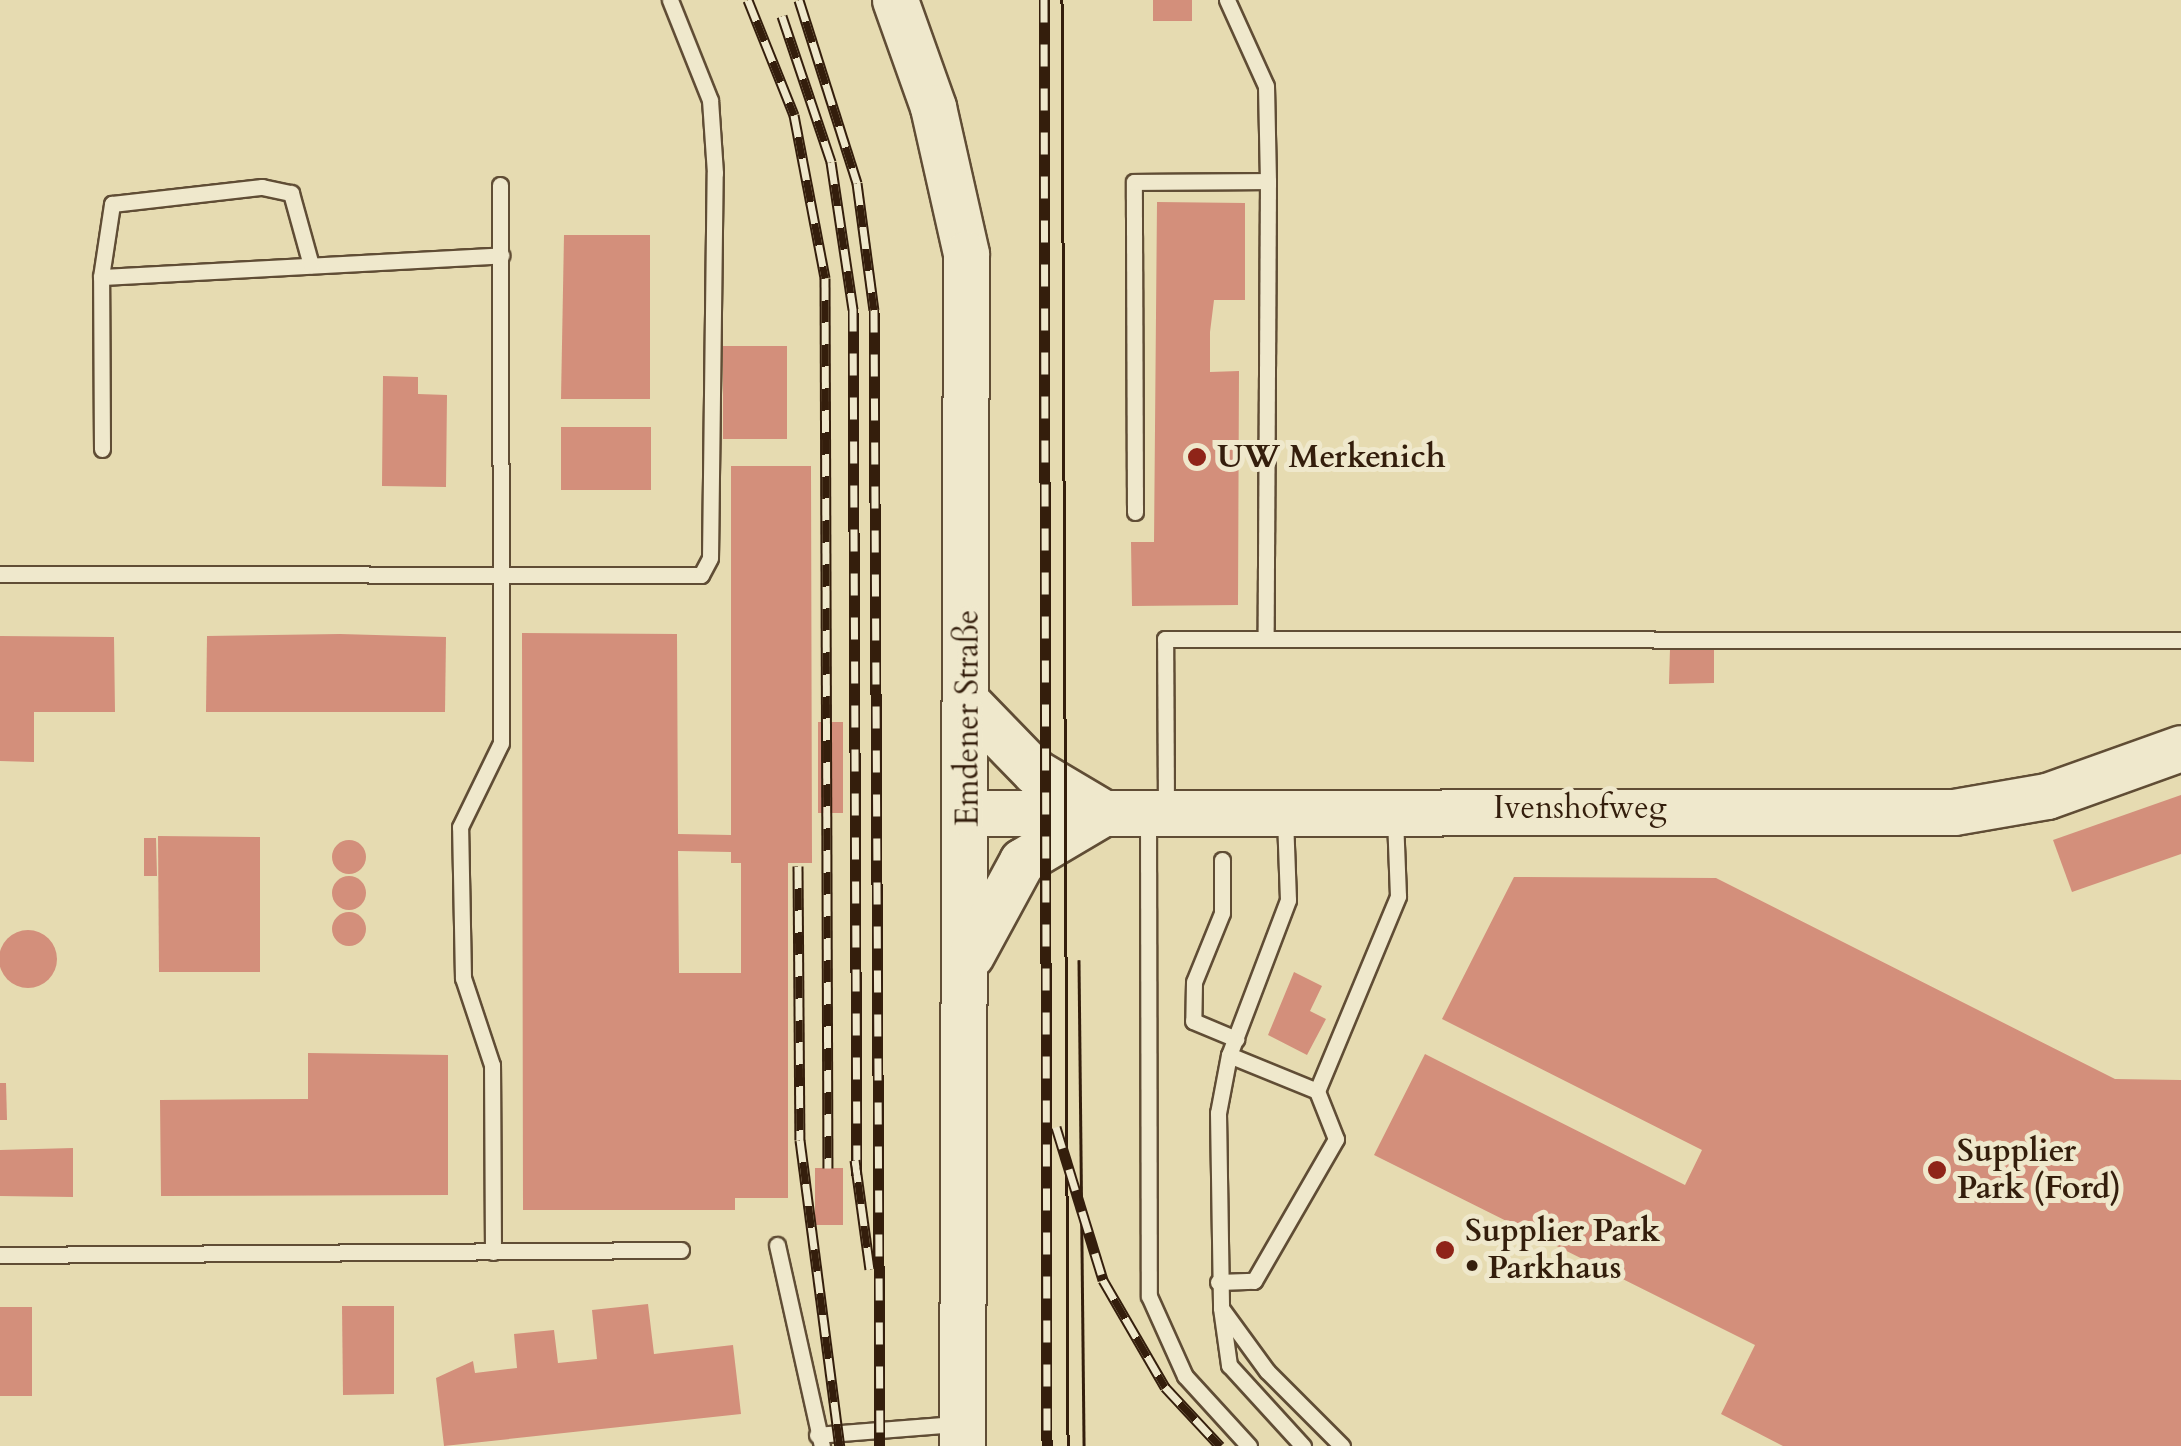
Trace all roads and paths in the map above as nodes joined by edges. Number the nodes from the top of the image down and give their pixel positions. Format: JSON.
{"nodes":[{"id":1,"x":670,"y":0,"type":"edge"},
{"id":2,"x":895,"y":0,"type":"edge"},
{"id":3,"x":1227,"y":0,"type":"edge"},
{"id":4,"x":1268,"y":181,"type":"junction"},
{"id":5,"x":500,"y":184,"type":"dead end"},
{"id":6,"x":501,"y":255,"type":"junction"},
{"id":7,"x":311,"y":265,"type":"junction"},
{"id":8,"x":101,"y":277,"type":"junction"},
{"id":9,"x":102,"y":449,"type":"dead end"},
{"id":10,"x":1135,"y":512,"type":"dead end"},
{"id":11,"x":0,"y":574,"type":"edge"},
{"id":12,"x":504,"y":574,"type":"junction"},
{"id":13,"x":1266,"y":639,"type":"junction"},
{"id":14,"x":2181,"y":640,"type":"edge"},
{"id":15,"x":968,"y":703,"type":"junction"},
{"id":16,"x":2181,"y":748,"type":"edge"},
{"id":17,"x":1285,"y":809,"type":"junction"},
{"id":18,"x":1395,"y":809,"type":"junction"},
{"id":19,"x":1140,"y":812,"type":"junction"},
{"id":20,"x":968,"y":813,"type":"junction"},
{"id":21,"x":1222,"y":860,"type":"dead end"},
{"id":22,"x":968,"y":962,"type":"junction"},
{"id":23,"x":1236,"y":1039,"type":"junction"},
{"id":24,"x":1229,"y":1055,"type":"junction"},
{"id":25,"x":1317,"y":1091,"type":"junction"},
{"id":26,"x":778,"y":1245,"type":"dead end"},
{"id":27,"x":680,"y":1250,"type":"dead end"},
{"id":28,"x":493,"y":1252,"type":"junction"},
{"id":29,"x":0,"y":1256,"type":"edge"},
{"id":30,"x":1218,"y":1282,"type":"junction"},
{"id":31,"x":1221,"y":1308,"type":"junction"},
{"id":32,"x":962,"y":1435,"type":"edge"},
{"id":33,"x":820,"y":1440,"type":"edge"},
{"id":34,"x":1249,"y":1446,"type":"edge"},
{"id":35,"x":1303,"y":1446,"type":"edge"},
{"id":36,"x":1342,"y":1446,"type":"edge"}],
"edges":[{"from":1,"to":12,"type":"lane"},
{"from":2,"to":15,"type":"street","name":"Emdener Straße"},
{"from":3,"to":4,"type":"lane"},
{"from":4,"to":10,"type":"lane"},
{"from":4,"to":13,"type":"lane"},
{"from":5,"to":6,"type":"lane"},
{"from":6,"to":7,"type":"lane"},
{"from":6,"to":12,"type":"lane"},
{"from":7,"to":8,"type":"lane"},
{"from":7,"to":8,"type":"lane"},
{"from":8,"to":9,"type":"lane"},
{"from":11,"to":12,"type":"lane"},
{"from":12,"to":28,"type":"lane"},
{"from":13,"to":14,"type":"lane"},
{"from":13,"to":19,"type":"lane"},
{"from":15,"to":19,"type":"street"},
{"from":15,"to":20,"type":"street","name":"Emdener Straße"},
{"from":16,"to":18,"type":"street","name":"Ivenshofweg"},
{"from":17,"to":18,"type":"street","name":"Ivenshofweg"},
{"from":17,"to":19,"type":"street","name":"Ivenshofweg"},
{"from":17,"to":23,"type":"lane"},
{"from":18,"to":25,"type":"lane"},
{"from":19,"to":20,"type":"street","name":"Ivenshofweg"},
{"from":19,"to":22,"type":"street"},
{"from":19,"to":34,"type":"lane"},
{"from":20,"to":22,"type":"street","name":"Emdener Straße"},
{"from":21,"to":23,"type":"lane"},
{"from":22,"to":32,"type":"street","name":"Emdener Straße"},
{"from":23,"to":24,"type":"lane"},
{"from":24,"to":25,"type":"lane"},
{"from":24,"to":30,"type":"lane"},
{"from":25,"to":30,"type":"lane"},
{"from":26,"to":33,"type":"lane"},
{"from":27,"to":28,"type":"lane"},
{"from":28,"to":29,"type":"lane"},
{"from":30,"to":31,"type":"lane"},
{"from":31,"to":35,"type":"lane"},
{"from":31,"to":36,"type":"lane"},
{"from":32,"to":33,"type":"lane"}]}
